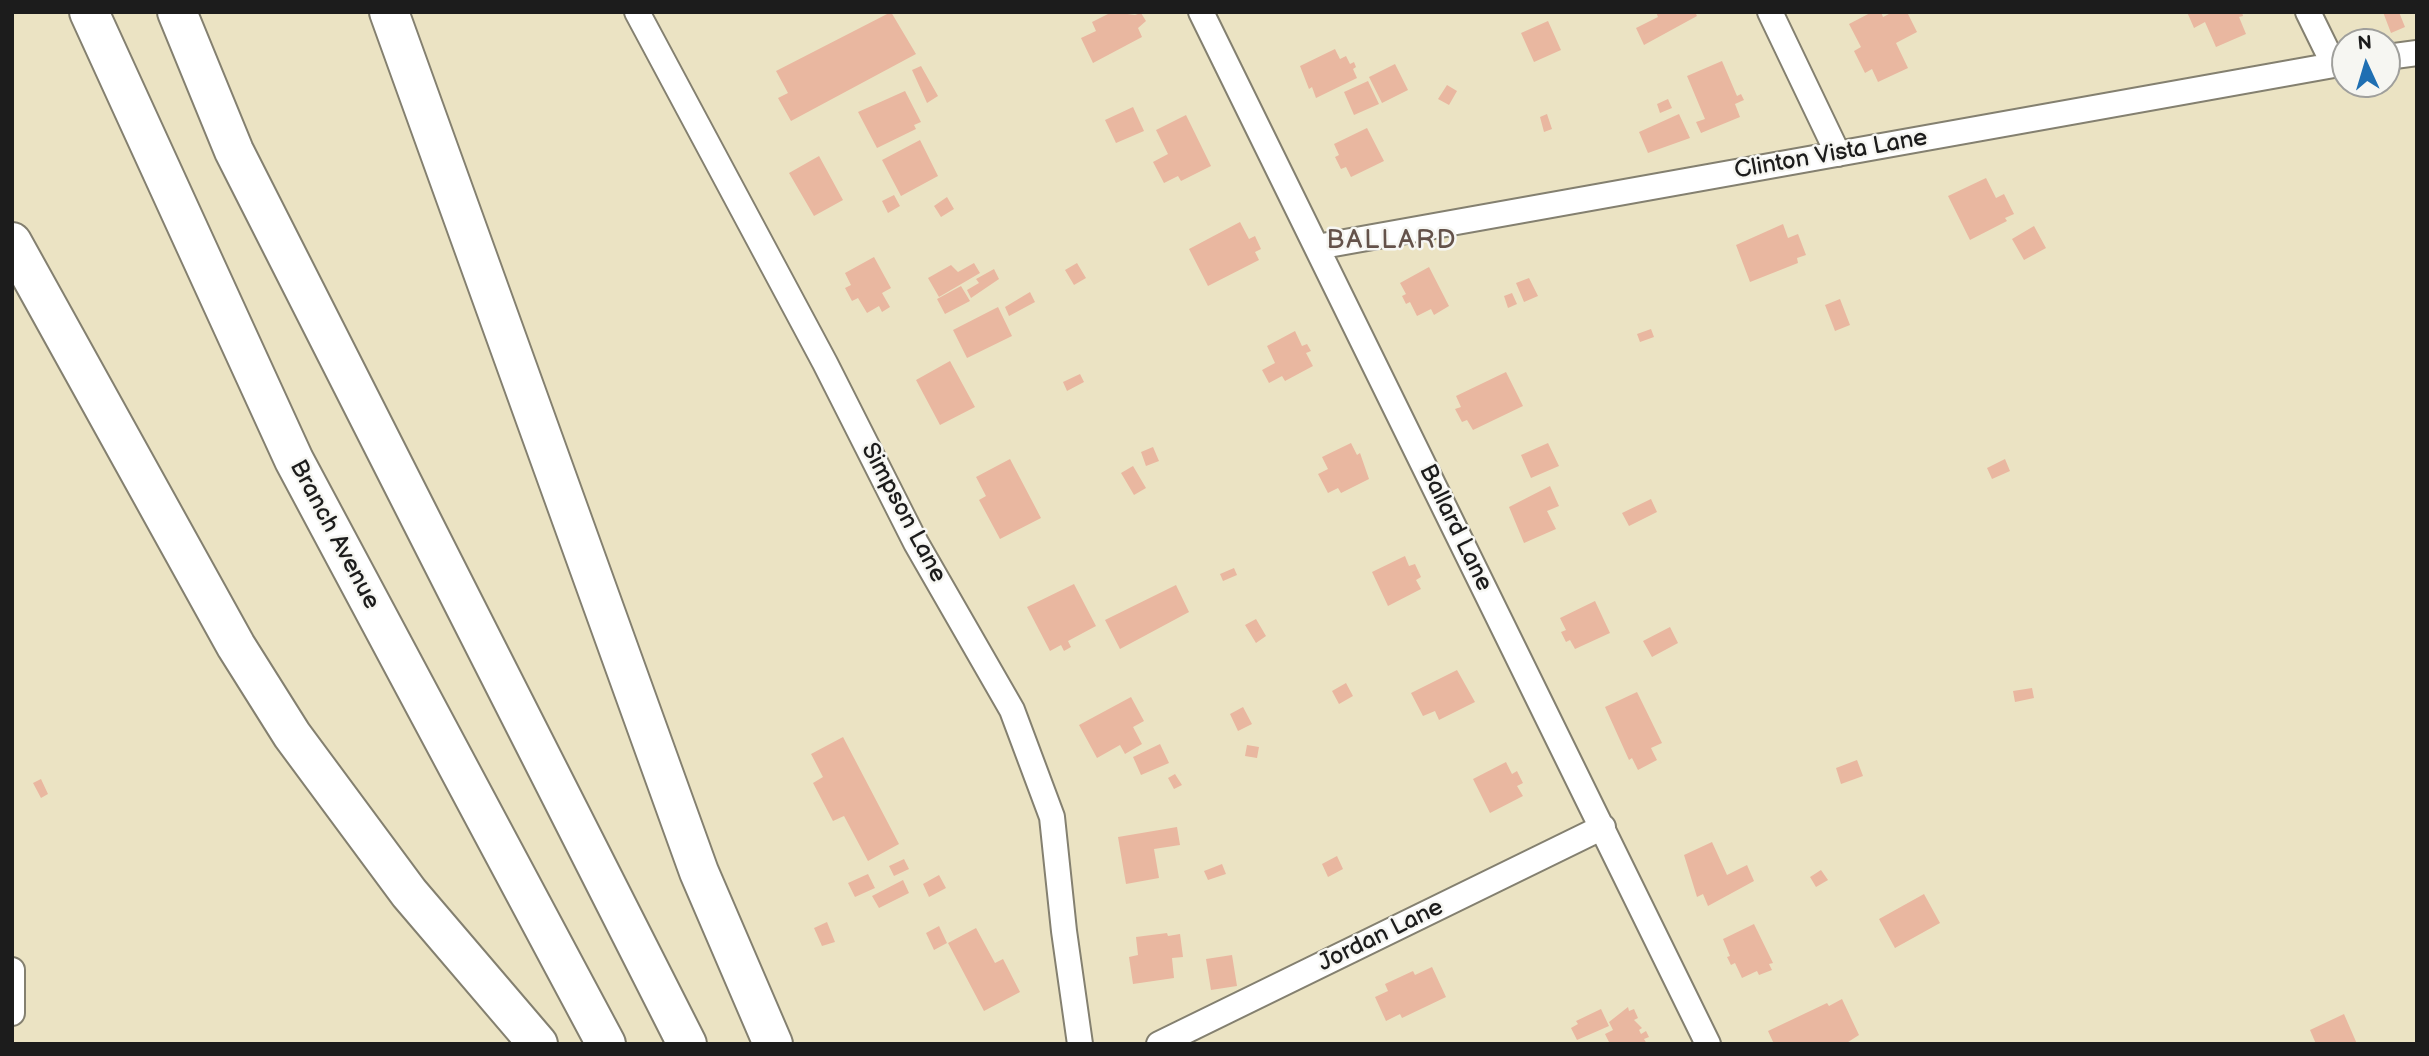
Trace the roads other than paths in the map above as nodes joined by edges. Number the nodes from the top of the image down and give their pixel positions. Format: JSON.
{"nodes":[{"id":1,"x":89,"y":12,"type":"edge"},
{"id":2,"x":177,"y":12,"type":"edge"},
{"id":3,"x":389,"y":12,"type":"edge"},
{"id":4,"x":637,"y":12,"type":"edge"},
{"id":5,"x":1201,"y":12,"type":"edge"},
{"id":6,"x":1770,"y":12,"type":"edge"},
{"id":7,"x":2308,"y":12,"type":"edge"},
{"id":8,"x":2331,"y":51,"type":"edge"},
{"id":9,"x":2331,"y":65,"type":"edge"},
{"id":10,"x":1838,"y":154,"type":"junction"},
{"id":11,"x":12,"y":242,"type":"edge"},
{"id":12,"x":1317,"y":247,"type":"junction"},
{"id":13,"x":1603,"y":827,"type":"junction"},
{"id":14,"x":12,"y":970,"type":"edge"},
{"id":15,"x":12,"y":1013,"type":"edge"},
{"id":16,"x":538,"y":1044,"type":"edge"},
{"id":17,"x":606,"y":1044,"type":"edge"},
{"id":18,"x":687,"y":1044,"type":"edge"},
{"id":19,"x":772,"y":1044,"type":"edge"},
{"id":20,"x":1080,"y":1044,"type":"edge"},
{"id":21,"x":1159,"y":1044,"type":"edge"},
{"id":22,"x":1709,"y":1044,"type":"edge"}],
"edges":[{"from":1,"to":17,"type":"highway","name":"Branch Avenue"},
{"from":2,"to":18,"type":"highway"},
{"from":3,"to":19,"type":"highway"},
{"from":4,"to":20,"type":"street","name":"Simpson Lane"},
{"from":5,"to":12,"type":"street","name":"Ballard Lane"},
{"from":6,"to":10,"type":"street"},
{"from":7,"to":8,"type":"street"},
{"from":9,"to":10,"type":"street","name":"Clinton Vista Lane"},
{"from":10,"to":12,"type":"street","name":"Clinton Vista Lane"},
{"from":11,"to":16,"type":"highway"},
{"from":12,"to":13,"type":"street","name":"Ballard Lane"},
{"from":13,"to":21,"type":"street","name":"Jordan Lane"},
{"from":13,"to":22,"type":"street","name":"Ballard Lane"},
{"from":14,"to":15,"type":"street"}]}
